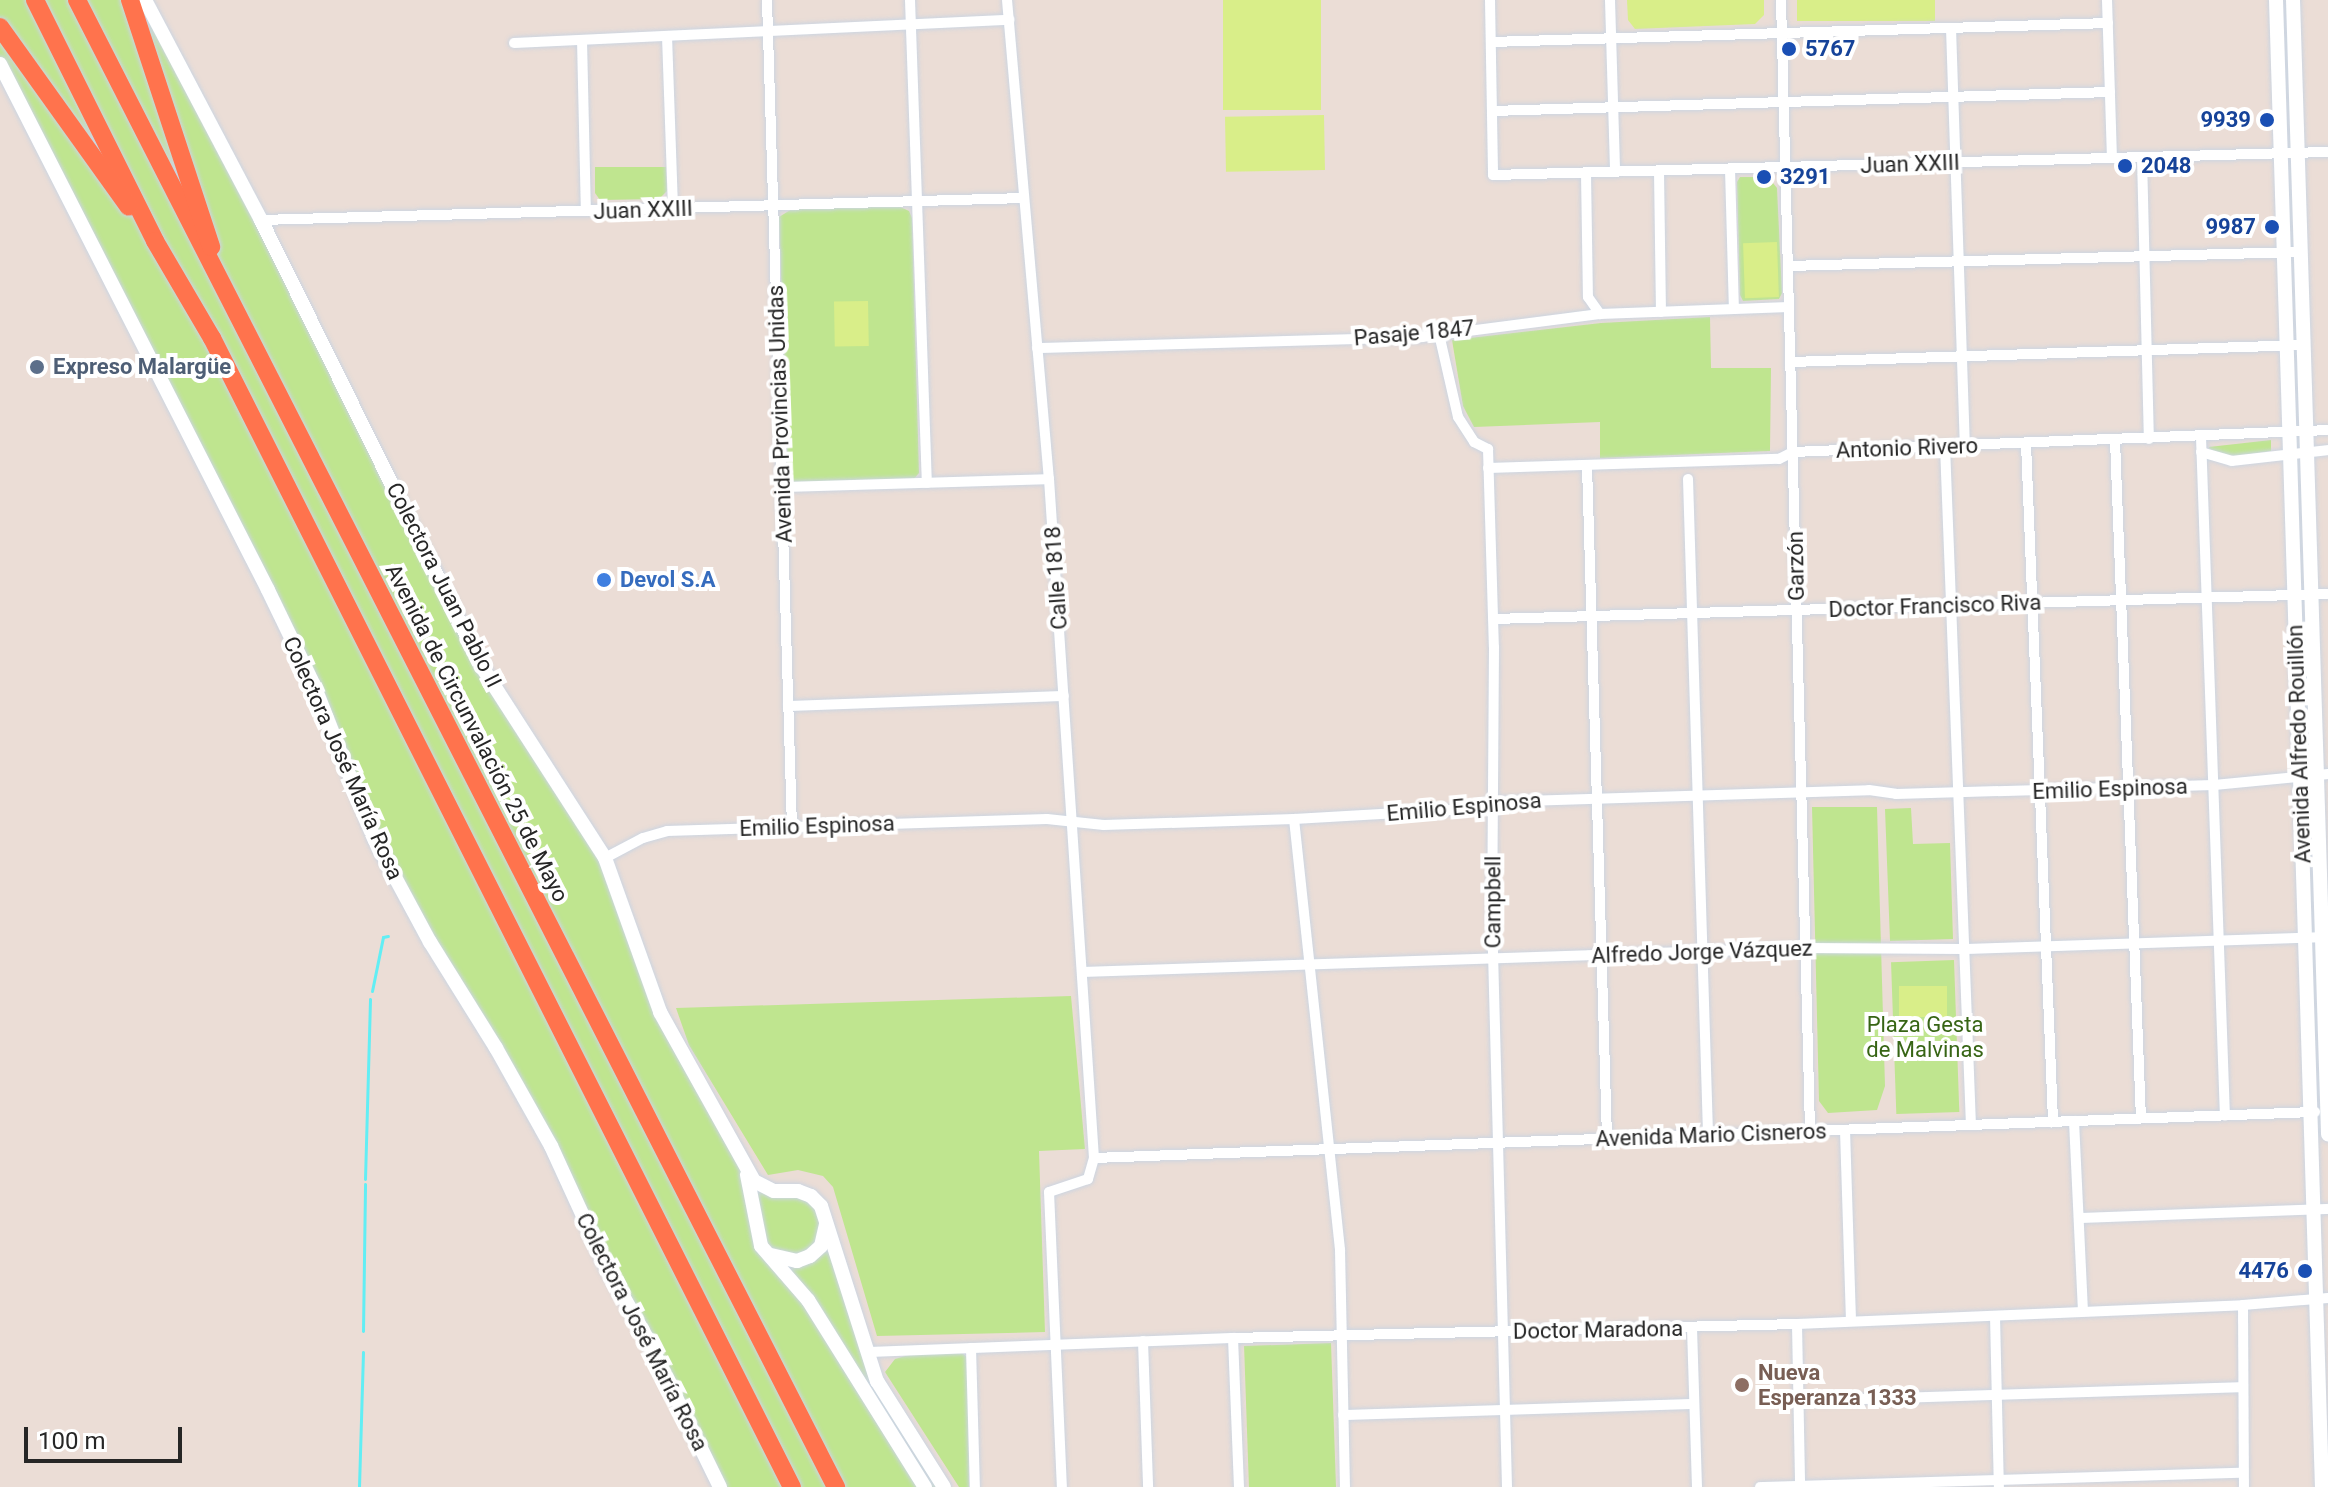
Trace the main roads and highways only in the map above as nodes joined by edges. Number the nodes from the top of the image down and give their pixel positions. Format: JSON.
{"nodes":[{"id":1,"x":35,"y":0,"type":"edge"},
{"id":2,"x":77,"y":0,"type":"edge"},
{"id":3,"x":130,"y":0,"type":"edge"},
{"id":4,"x":145,"y":0,"type":"edge"},
{"id":5,"x":2276,"y":0,"type":"edge"},
{"id":6,"x":2293,"y":0,"type":"edge"},
{"id":7,"x":0,"y":27,"type":"edge"},
{"id":8,"x":0,"y":64,"type":"edge"},
{"id":9,"x":155,"y":241,"type":"junction"},
{"id":10,"x":226,"y":295,"type":"junction"},
{"id":11,"x":2323,"y":774,"type":"edge"},
{"id":12,"x":2328,"y":1112,"type":"edge"},
{"id":13,"x":2328,"y":1134,"type":"edge"},
{"id":14,"x":745,"y":1167,"type":"junction"},
{"id":15,"x":784,"y":1191,"type":"junction"},
{"id":16,"x":2321,"y":1209,"type":"edge"},
{"id":17,"x":826,"y":1219,"type":"junction"},
{"id":18,"x":756,"y":1221,"type":"junction"},
{"id":19,"x":771,"y":1255,"type":"junction"},
{"id":20,"x":2322,"y":1298,"type":"edge"},
{"id":21,"x":720,"y":1487,"type":"edge"},
{"id":22,"x":792,"y":1487,"type":"edge"},
{"id":23,"x":836,"y":1487,"type":"edge"},
{"id":24,"x":925,"y":1487,"type":"edge"},
{"id":25,"x":944,"y":1487,"type":"edge"},
{"id":26,"x":2322,"y":1487,"type":"edge"}],
"edges":[{"from":1,"to":9,"type":"highway"},
{"from":2,"to":10,"type":"highway","name":"Avenida de Circunvalación 25 de Mayo"},
{"from":3,"to":10,"type":"highway"},
{"from":4,"to":14,"type":"main road","name":"Colectora Juan Pablo II"},
{"from":5,"to":16,"type":"main road","name":"Avenida Alfredo Rouillón"},
{"from":6,"to":11,"type":"main road","name":"Avenida Alfredo Rouillón"},
{"from":7,"to":9,"type":"highway"},
{"from":8,"to":21,"type":"main road","name":"Colectora José María Rosa"},
{"from":9,"to":22,"type":"highway"},
{"from":10,"to":23,"type":"highway","name":"Avenida de Circunvalación 25 de Mayo"},
{"from":11,"to":12,"type":"main road","name":"Avenida Alfredo Rouillón"},
{"from":12,"to":13,"type":"main road","name":"Avenida Alfredo Rouillón"},
{"from":14,"to":15,"type":"main road","name":"Colectora Juan Pablo II"},
{"from":14,"to":18,"type":"main road","name":"Colectora Juan Pablo II"},
{"from":15,"to":17,"type":"main road","name":"Colectora Juan Pablo II"},
{"from":15,"to":18,"type":"main road"},
{"from":16,"to":20,"type":"main road","name":"Avenida Alfredo Rouillón"},
{"from":17,"to":19,"type":"main road"},
{"from":17,"to":25,"type":"main road","name":"Colectora Juan Pablo II"},
{"from":18,"to":19,"type":"main road","name":"Colectora Juan Pablo II"},
{"from":19,"to":24,"type":"main road","name":"Colectora Juan Pablo II"},
{"from":20,"to":26,"type":"main road","name":"Avenida Alfredo Rouillón"}]}
